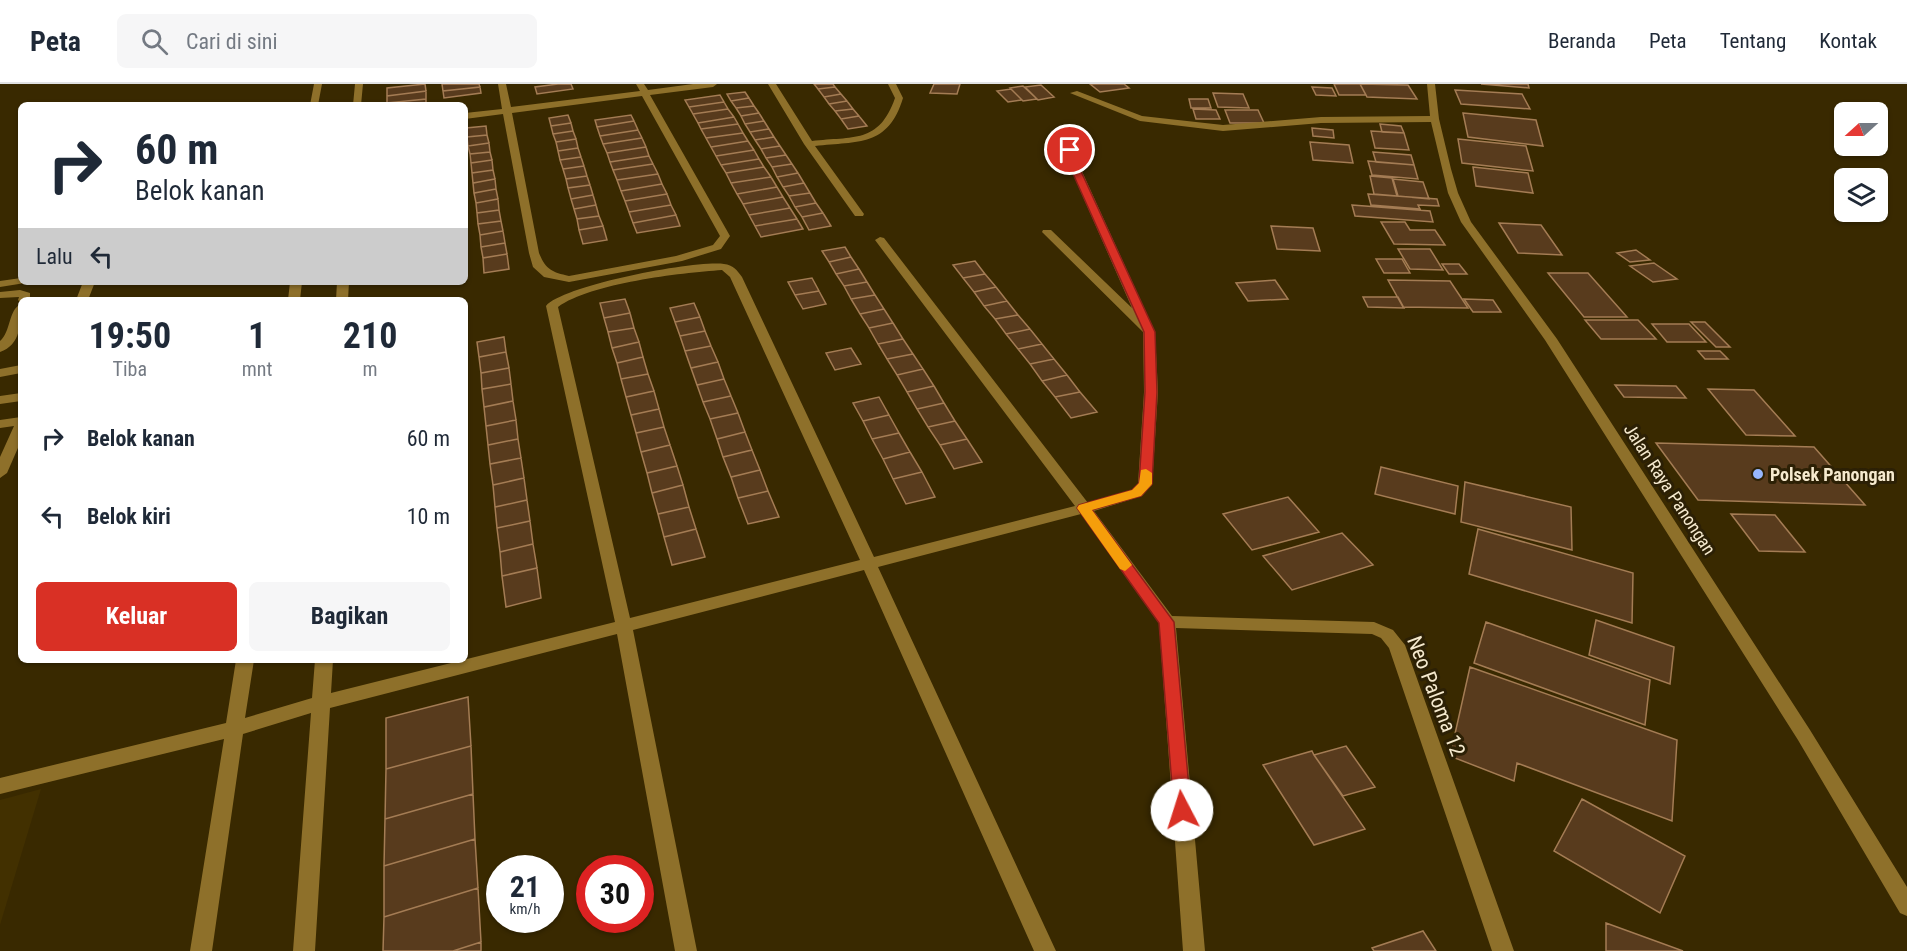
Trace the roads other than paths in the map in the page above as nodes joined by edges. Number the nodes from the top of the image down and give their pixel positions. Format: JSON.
{"nodes":[{"id":1,"x":318,"y":84,"type":"edge"},
{"id":2,"x":359,"y":84,"type":"edge"},
{"id":3,"x":502,"y":84,"type":"edge"},
{"id":4,"x":713,"y":84,"type":"edge"},
{"id":5,"x":772,"y":84,"type":"edge"},
{"id":6,"x":892,"y":84,"type":"edge"},
{"id":7,"x":1431,"y":84,"type":"edge"},
{"id":8,"x":642,"y":88,"type":"edge"},
{"id":9,"x":1074,"y":93,"type":"dead end"},
{"id":10,"x":315,"y":102,"type":"edge"},
{"id":11,"x":357,"y":102,"type":"edge"},
{"id":12,"x":506,"y":111,"type":"junction"},
{"id":13,"x":468,"y":116,"type":"edge"},
{"id":14,"x":1435,"y":119,"type":"junction"},
{"id":15,"x":1073,"y":142,"type":"dead end"},
{"id":16,"x":809,"y":144,"type":"junction"},
{"id":17,"x":859,"y":214,"type":"dead end"},
{"id":18,"x":1047,"y":232,"type":"dead end"},
{"id":19,"x":880,"y":240,"type":"dead end"},
{"id":20,"x":18,"y":281,"type":"edge"},
{"id":21,"x":0,"y":284,"type":"edge"},
{"id":22,"x":0,"y":295,"type":"edge"},
{"id":23,"x":25,"y":297,"type":"edge"},
{"id":24,"x":18,"y":316,"type":"edge"},
{"id":25,"x":1149,"y":332,"type":"junction"},
{"id":26,"x":0,"y":348,"type":"edge"},
{"id":27,"x":18,"y":370,"type":"edge"},
{"id":28,"x":0,"y":373,"type":"edge"},
{"id":29,"x":18,"y":397,"type":"edge"},
{"id":30,"x":0,"y":400,"type":"edge"},
{"id":31,"x":18,"y":423,"type":"edge"},
{"id":32,"x":0,"y":424,"type":"edge"},
{"id":33,"x":18,"y":430,"type":"edge"},
{"id":34,"x":0,"y":473,"type":"edge"},
{"id":35,"x":1084,"y":508,"type":"junction"},
{"id":36,"x":869,"y":563,"type":"junction"},
{"id":37,"x":1167,"y":622,"type":"junction"},
{"id":38,"x":624,"y":626,"type":"junction"},
{"id":39,"x":244,"y":663,"type":"edge"},
{"id":40,"x":324,"y":663,"type":"edge"},
{"id":41,"x":321,"y":704,"type":"junction"},
{"id":42,"x":234,"y":729,"type":"junction"},
{"id":43,"x":0,"y":786,"type":"edge"},
{"id":44,"x":1907,"y":906,"type":"edge"},
{"id":45,"x":201,"y":951,"type":"edge"},
{"id":46,"x":304,"y":951,"type":"edge"},
{"id":47,"x":686,"y":951,"type":"edge"},
{"id":48,"x":1045,"y":951,"type":"edge"},
{"id":49,"x":1194,"y":951,"type":"edge"},
{"id":50,"x":1503,"y":951,"type":"edge"}],
"edges":[{"from":1,"to":10,"type":"street"},
{"from":2,"to":11,"type":"street"},
{"from":3,"to":12,"type":"street"},
{"from":4,"to":8,"type":"street"},
{"from":5,"to":16,"type":"street"},
{"from":6,"to":16,"type":"street"},
{"from":7,"to":14,"type":"street","name":"Jalan Raya Panongan"},
{"from":8,"to":12,"type":"street"},
{"from":8,"to":12,"type":"street"},
{"from":9,"to":14,"type":"street"},
{"from":12,"to":13,"type":"street"},
{"from":14,"to":44,"type":"street","name":"Jalan Raya Panongan"},
{"from":15,"to":25,"type":"street"},
{"from":16,"to":17,"type":"street"},
{"from":18,"to":25,"type":"street"},
{"from":19,"to":35,"type":"street"},
{"from":20,"to":21,"type":"street"},
{"from":22,"to":23,"type":"street"},
{"from":24,"to":26,"type":"street"},
{"from":25,"to":35,"type":"street"},
{"from":27,"to":28,"type":"street"},
{"from":29,"to":30,"type":"street"},
{"from":31,"to":32,"type":"street"},
{"from":33,"to":34,"type":"street"},
{"from":35,"to":36,"type":"street"},
{"from":35,"to":37,"type":"street"},
{"from":36,"to":38,"type":"street"},
{"from":36,"to":38,"type":"street"},
{"from":36,"to":48,"type":"street"},
{"from":37,"to":49,"type":"street"},
{"from":37,"to":50,"type":"street","name":"Neo Paloma 12"},
{"from":38,"to":41,"type":"street"},
{"from":38,"to":47,"type":"street"},
{"from":39,"to":42,"type":"street"},
{"from":40,"to":41,"type":"street"},
{"from":41,"to":42,"type":"street"},
{"from":41,"to":46,"type":"street"},
{"from":42,"to":43,"type":"street"},
{"from":42,"to":45,"type":"street"}]}
